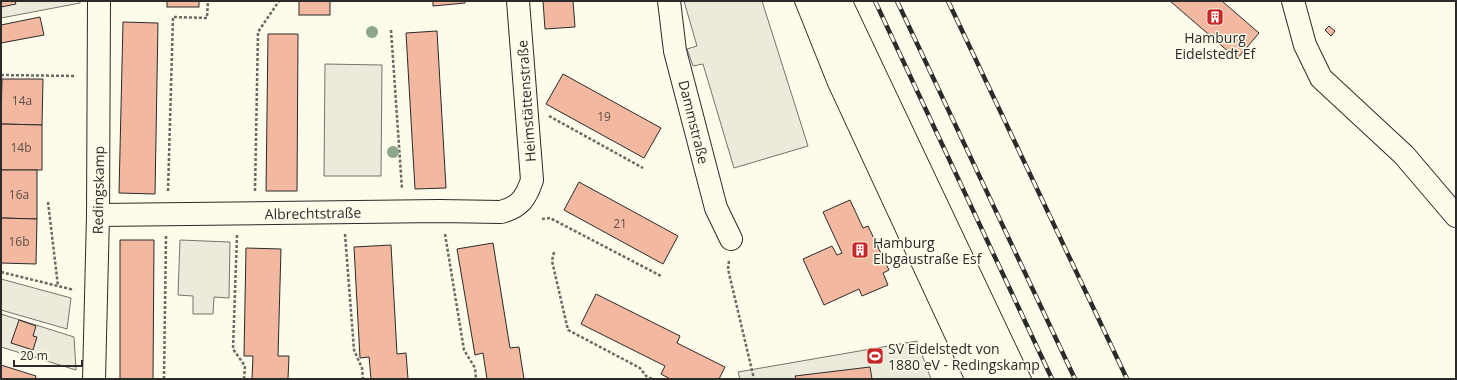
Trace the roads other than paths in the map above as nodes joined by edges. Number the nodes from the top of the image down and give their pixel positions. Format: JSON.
{"nodes":[{"id":1,"x":99,"y":1,"type":"edge"},
{"id":2,"x":518,"y":1,"type":"edge"},
{"id":3,"x":669,"y":1,"type":"edge"},
{"id":4,"x":1293,"y":1,"type":"edge"},
{"id":5,"x":524,"y":199,"type":"joint"},
{"id":6,"x":98,"y":216,"type":"junction"},
{"id":7,"x":1456,"y":216,"type":"edge"},
{"id":8,"x":731,"y":239,"type":"road end"},
{"id":9,"x":94,"y":379,"type":"edge"}],
"edges":[{"from":1,"to":6,"type":"street","name":"Redingskamp"},
{"from":2,"to":5,"type":"street","name":"Heimstättenstraße"},
{"from":3,"to":8,"type":"street","name":"Dammstraße"},
{"from":4,"to":7,"type":"street"},
{"from":5,"to":6,"type":"street","name":"Albrechtstraße"},
{"from":6,"to":9,"type":"street","name":"Redingskamp"}]}
